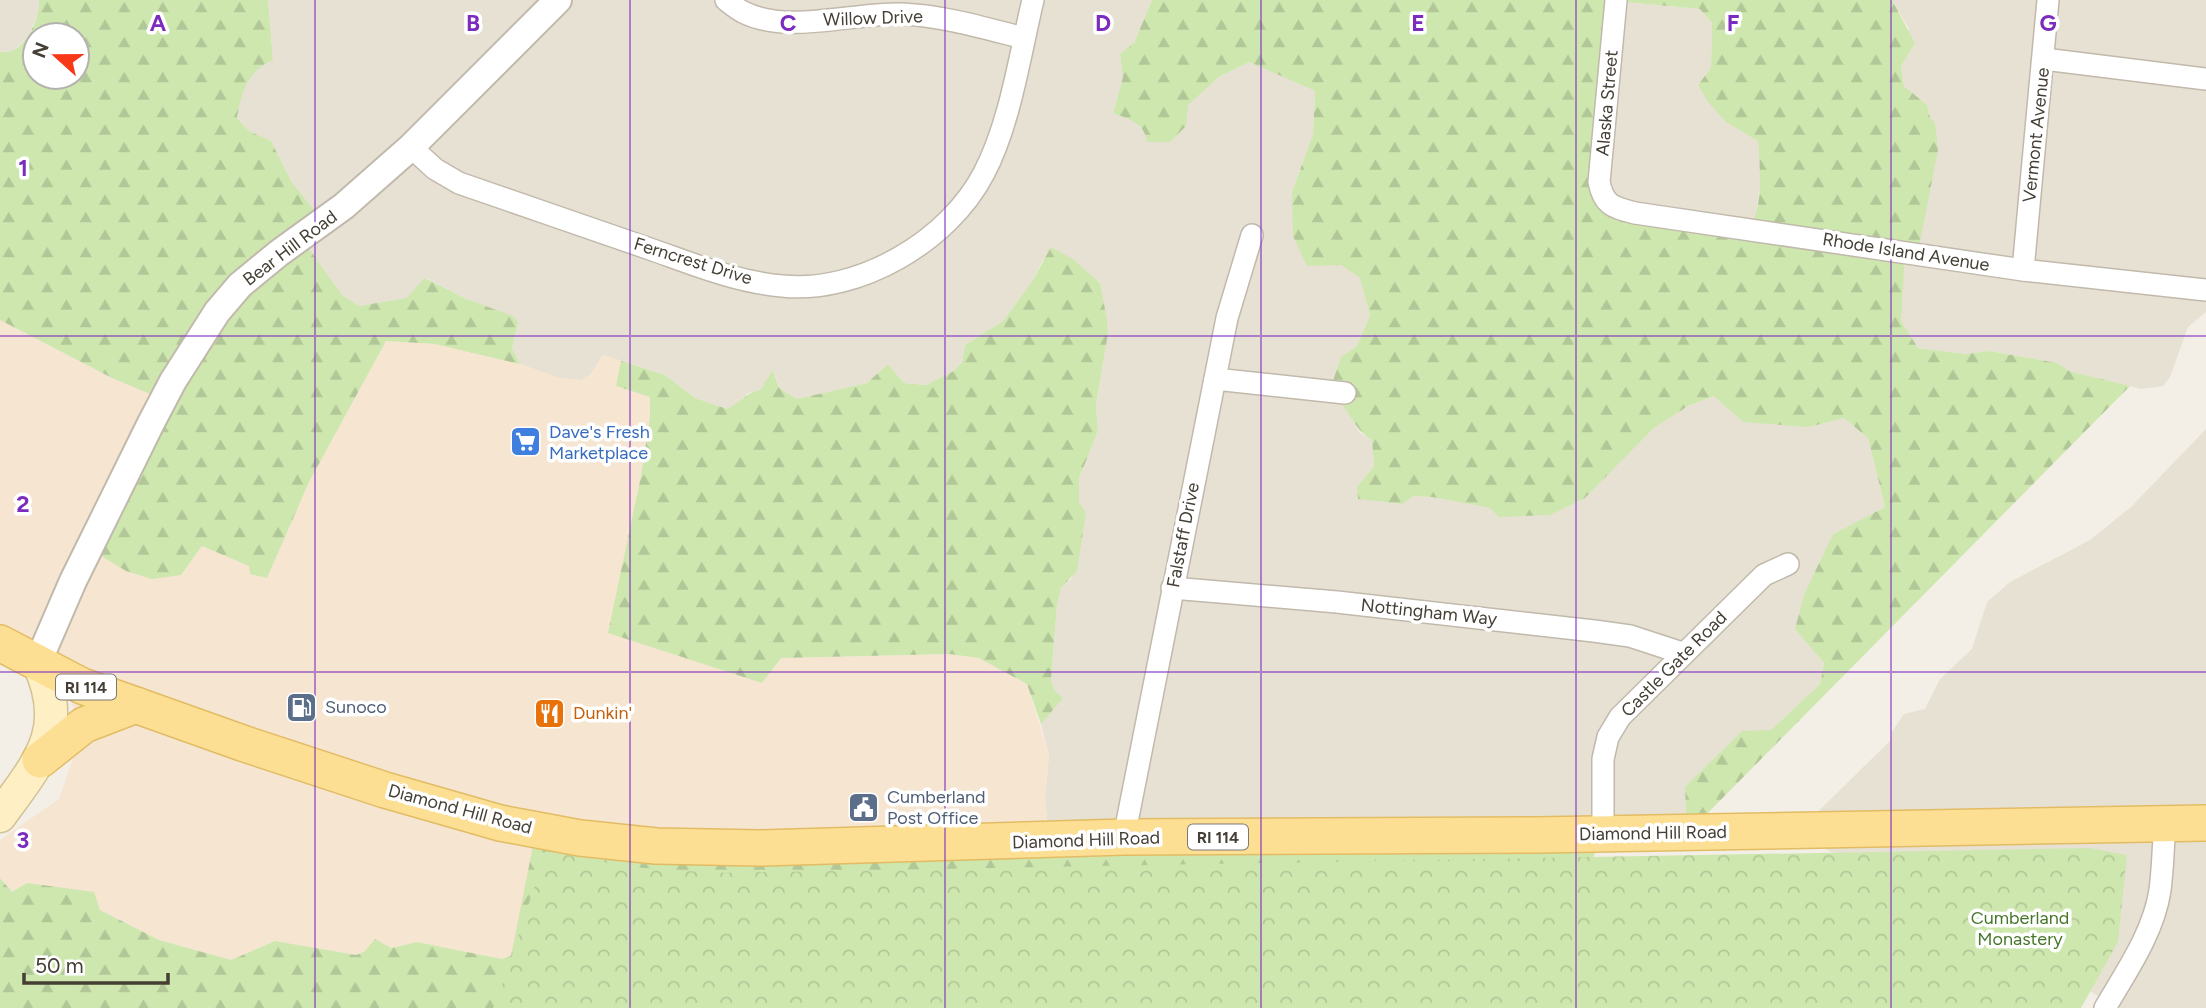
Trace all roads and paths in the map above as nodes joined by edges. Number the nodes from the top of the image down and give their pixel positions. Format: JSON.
{"nodes":[{"id":1,"x":558,"y":0,"type":"edge"},
{"id":2,"x":726,"y":0,"type":"edge"},
{"id":3,"x":1033,"y":0,"type":"edge"},
{"id":4,"x":1616,"y":0,"type":"edge"},
{"id":5,"x":2048,"y":0,"type":"edge"},
{"id":6,"x":1024,"y":38,"type":"junction"},
{"id":7,"x":2044,"y":59,"type":"junction"},
{"id":8,"x":2206,"y":79,"type":"edge"},
{"id":9,"x":411,"y":147,"type":"junction"},
{"id":10,"x":1609,"y":204,"type":"joint"},
{"id":11,"x":1252,"y":236,"type":"dead end"},
{"id":12,"x":2023,"y":270,"type":"junction"},
{"id":13,"x":2206,"y":290,"type":"edge"},
{"id":14,"x":1215,"y":379,"type":"junction"},
{"id":15,"x":1345,"y":393,"type":"dead end"},
{"id":16,"x":1788,"y":564,"type":"dead end"},
{"id":17,"x":1172,"y":588,"type":"junction"},
{"id":18,"x":0,"y":643,"type":"edge"},
{"id":19,"x":1682,"y":653,"type":"junction"},
{"id":20,"x":38,"y":662,"type":"junction"},
{"id":21,"x":136,"y":705,"type":"junction"},
{"id":22,"x":40,"y":760,"type":"junction"},
{"id":23,"x":0,"y":816,"type":"edge"},
{"id":24,"x":2206,"y":823,"type":"edge"},
{"id":25,"x":2165,"y":824,"type":"junction"},
{"id":26,"x":1603,"y":833,"type":"junction"},
{"id":27,"x":1124,"y":837,"type":"junction"},
{"id":28,"x":2105,"y":1008,"type":"edge"}],
"edges":[{"from":1,"to":9,"type":"street","name":"Bear Hill Road"},
{"from":2,"to":6,"type":"street","name":"Willow Drive"},
{"from":3,"to":6,"type":"street","name":"Ferncrest Drive"},
{"from":4,"to":10,"type":"street","name":"Alaska Street"},
{"from":5,"to":7,"type":"street","name":"Vermont Avenue"},
{"from":6,"to":9,"type":"street","name":"Ferncrest Drive"},
{"from":7,"to":8,"type":"street"},
{"from":7,"to":12,"type":"street","name":"Vermont Avenue"},
{"from":9,"to":20,"type":"street","name":"Bear Hill Road"},
{"from":10,"to":12,"type":"street","name":"Rhode Island Avenue"},
{"from":11,"to":14,"type":"street","name":"Falstaff Drive"},
{"from":12,"to":13,"type":"street","name":"Rhode Island Avenue"},
{"from":14,"to":15,"type":"street"},
{"from":14,"to":17,"type":"street","name":"Falstaff Drive"},
{"from":16,"to":19,"type":"street","name":"Castle Gate Road"},
{"from":17,"to":19,"type":"street","name":"Nottingham Way"},
{"from":17,"to":27,"type":"street","name":"Falstaff Drive"},
{"from":18,"to":20,"type":"main road","name":"Diamond Hill Road","number":"RI 114"},
{"from":19,"to":26,"type":"street","name":"Castle Gate Road"},
{"from":20,"to":21,"type":"main road","name":"Diamond Hill Road","number":"RI 114"},
{"from":20,"to":22,"type":"main road"},
{"from":21,"to":22,"type":"main road"},
{"from":21,"to":27,"type":"main road","name":"Diamond Hill Road","number":"RI 114"},
{"from":22,"to":23,"type":"main road"},
{"from":24,"to":25,"type":"main road","name":"Diamond Hill Road","number":"RI 114"},
{"from":25,"to":26,"type":"main road","name":"Diamond Hill Road","number":"RI 114"},
{"from":25,"to":28,"type":"street"},
{"from":26,"to":27,"type":"main road","name":"Diamond Hill Road","number":"RI 114"}]}
